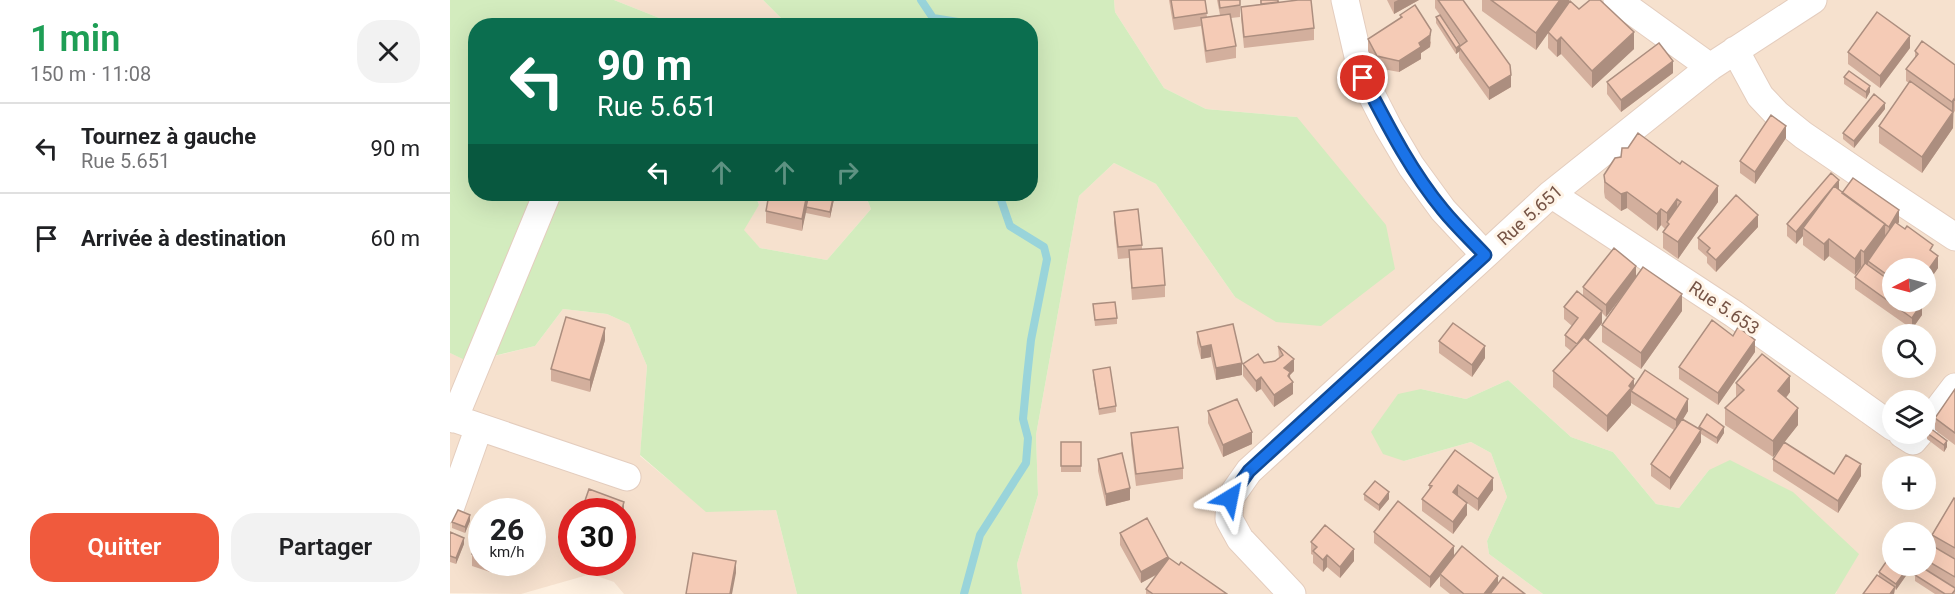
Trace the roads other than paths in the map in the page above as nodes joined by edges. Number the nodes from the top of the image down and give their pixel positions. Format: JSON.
{"nodes":[{"id":1,"x":1345,"y":0,"type":"edge"},
{"id":2,"x":1617,"y":0,"type":"edge"},
{"id":3,"x":1813,"y":0,"type":"edge"},
{"id":4,"x":1735,"y":50,"type":"junction"},
{"id":5,"x":1710,"y":66,"type":"junction"},
{"id":6,"x":1551,"y":194,"type":"junction"},
{"id":7,"x":544,"y":201,"type":"edge"},
{"id":8,"x":1955,"y":237,"type":"edge"},
{"id":9,"x":1485,"y":255,"type":"junction"},
{"id":10,"x":1955,"y":387,"type":"edge"},
{"id":11,"x":1936,"y":412,"type":"edge"},
{"id":12,"x":1882,"y":419,"type":"edge"},
{"id":13,"x":461,"y":421,"type":"edge"},
{"id":14,"x":627,"y":477,"type":"dead end"},
{"id":15,"x":450,"y":509,"type":"edge"},
{"id":16,"x":1292,"y":594,"type":"edge"}],
"edges":[{"from":1,"to":9,"type":"street","name":"Rue 5.651"},
{"from":2,"to":5,"type":"street"},
{"from":3,"to":4,"type":"street","name":"Rue 5.651"},
{"from":4,"to":5,"type":"street","name":"Rue 5.651"},
{"from":4,"to":8,"type":"street"},
{"from":5,"to":6,"type":"street","name":"Rue 5.651"},
{"from":6,"to":9,"type":"street","name":"Rue 5.651"},
{"from":6,"to":12,"type":"street","name":"Rue 5.653"},
{"from":7,"to":13,"type":"street"},
{"from":9,"to":16,"type":"street"},
{"from":10,"to":11,"type":"street"},
{"from":13,"to":14,"type":"street"},
{"from":13,"to":15,"type":"street"}]}
